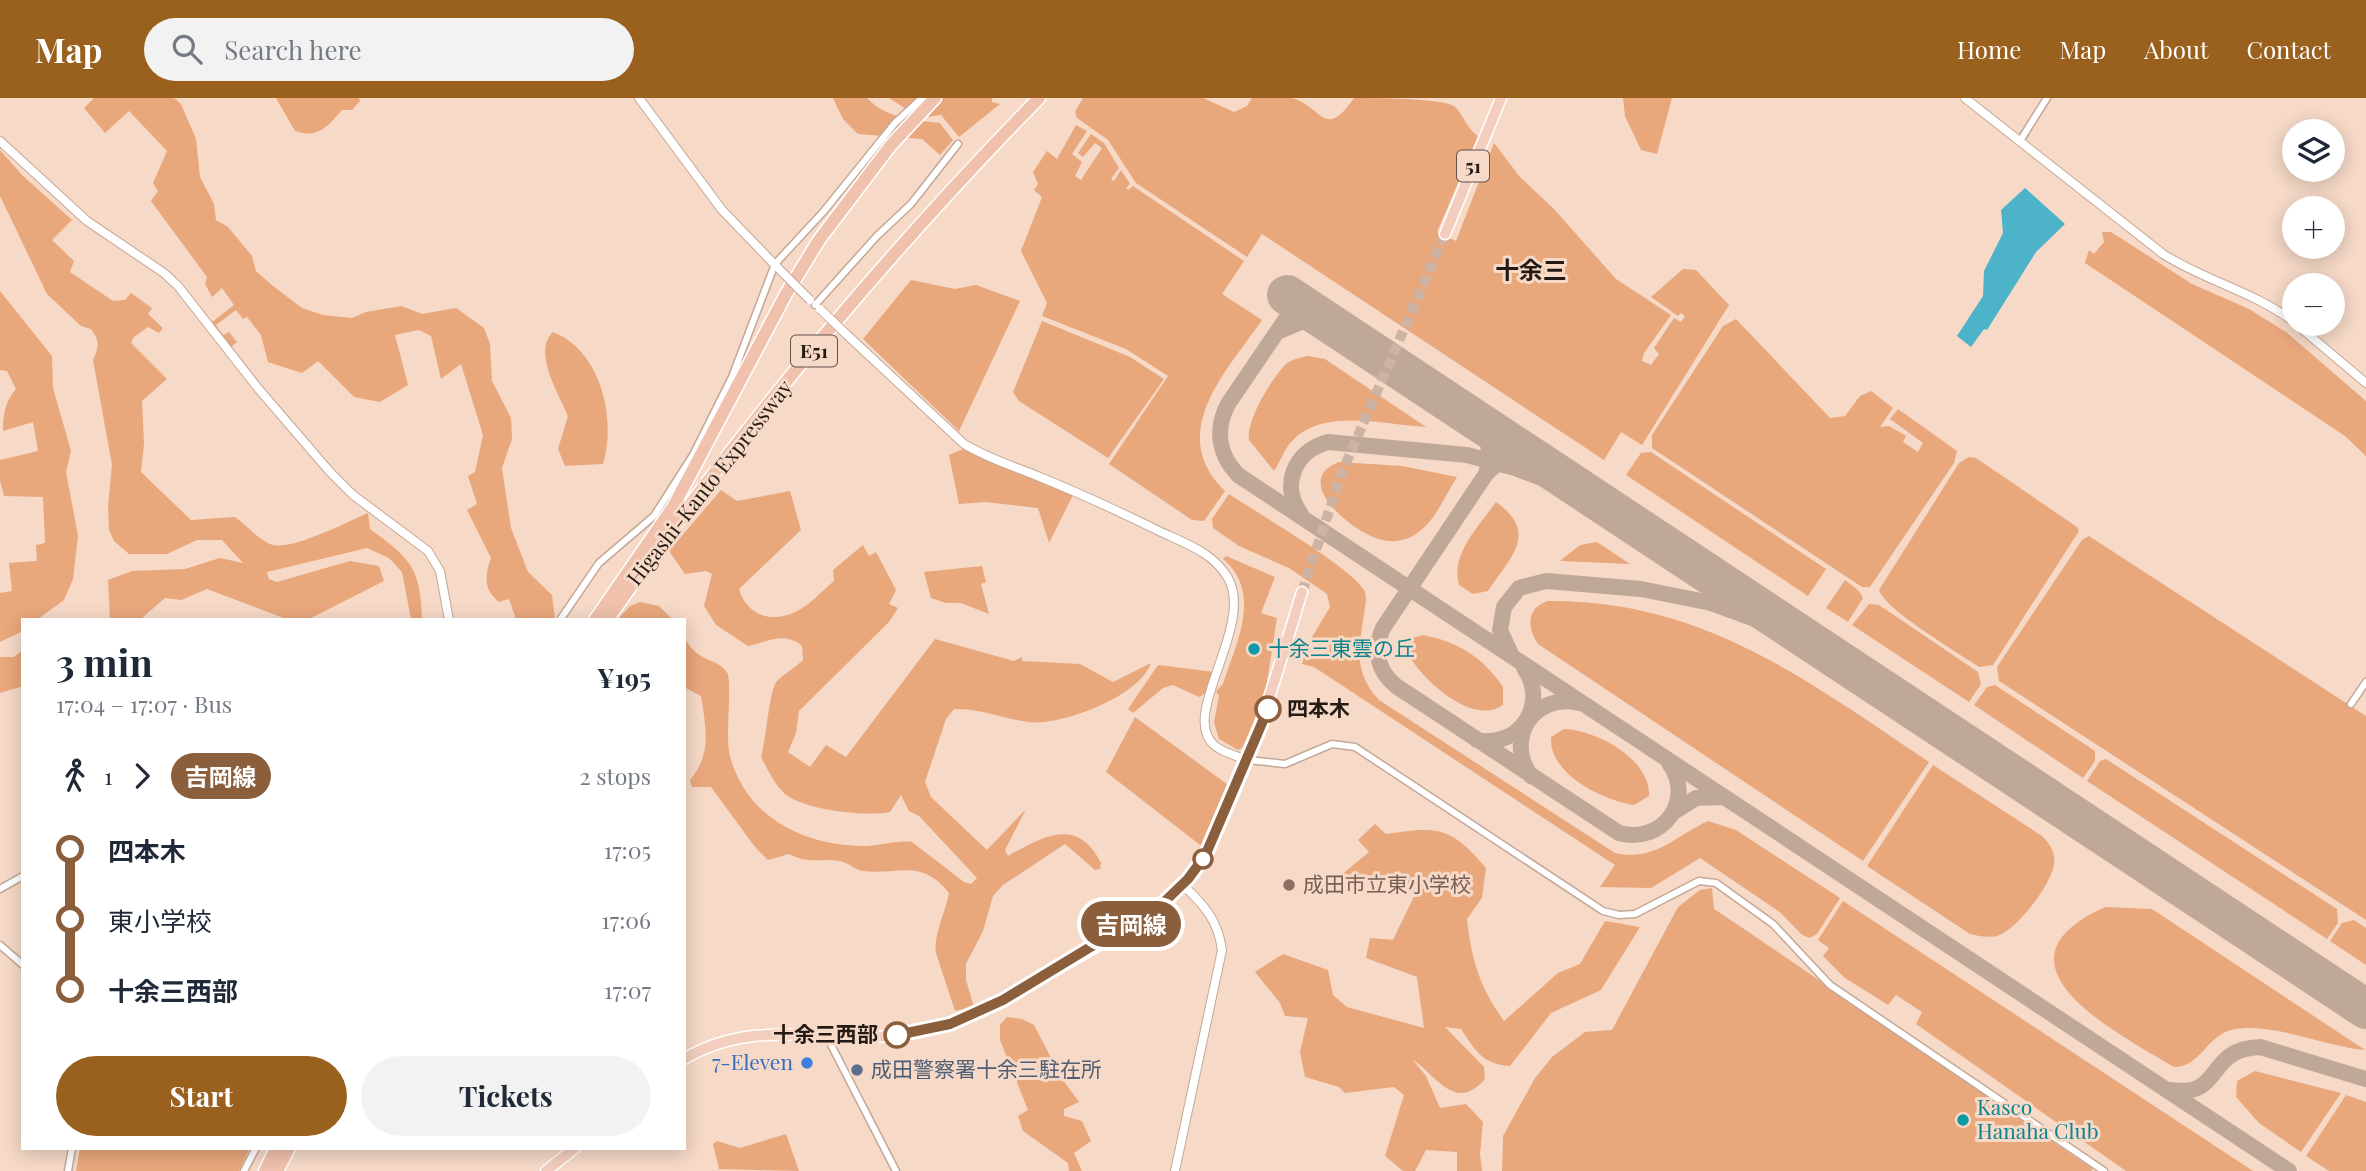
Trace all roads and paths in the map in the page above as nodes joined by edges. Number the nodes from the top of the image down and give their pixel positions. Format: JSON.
{"nodes":[{"id":1,"x":639,"y":98,"type":"edge"},
{"id":2,"x":922,"y":98,"type":"edge"},
{"id":3,"x":935,"y":98,"type":"edge"},
{"id":4,"x":1040,"y":98,"type":"edge"},
{"id":5,"x":1501,"y":98,"type":"edge"},
{"id":6,"x":1965,"y":98,"type":"edge"},
{"id":7,"x":2047,"y":98,"type":"edge"},
{"id":8,"x":0,"y":141,"type":"edge"},
{"id":9,"x":2020,"y":141,"type":"junction"},
{"id":10,"x":958,"y":144,"type":"dead end"},
{"id":11,"x":1446,"y":234,"type":"tunnel mouth"},
{"id":12,"x":777,"y":266,"type":"junction"},
{"id":13,"x":815,"y":304,"type":"junction"},
{"id":14,"x":2282,"y":315,"type":"edge"},
{"id":15,"x":2310,"y":336,"type":"edge"},
{"id":16,"x":2366,"y":383,"type":"edge"},
{"id":17,"x":1302,"y":592,"type":"tunnel mouth"},
{"id":18,"x":449,"y":618,"type":"edge"},
{"id":19,"x":561,"y":618,"type":"edge"},
{"id":20,"x":596,"y":618,"type":"edge"},
{"id":21,"x":608,"y":618,"type":"edge"},
{"id":22,"x":2366,"y":682,"type":"edge"},
{"id":23,"x":2351,"y":704,"type":"dead end"},
{"id":24,"x":1248,"y":760,"type":"junction"},
{"id":25,"x":21,"y":877,"type":"edge"},
{"id":26,"x":1183,"y":885,"type":"junction"},
{"id":27,"x":0,"y":889,"type":"edge"},
{"id":28,"x":0,"y":945,"type":"edge"},
{"id":29,"x":21,"y":963,"type":"edge"},
{"id":30,"x":826,"y":1035,"type":"junction"},
{"id":31,"x":686,"y":1058,"type":"edge"},
{"id":32,"x":72,"y":1150,"type":"edge"},
{"id":33,"x":255,"y":1150,"type":"edge"},
{"id":34,"x":275,"y":1150,"type":"edge"},
{"id":35,"x":288,"y":1150,"type":"edge"},
{"id":36,"x":572,"y":1150,"type":"edge"},
{"id":37,"x":68,"y":1171,"type":"edge"},
{"id":38,"x":244,"y":1171,"type":"edge"},
{"id":39,"x":264,"y":1171,"type":"edge"},
{"id":40,"x":277,"y":1171,"type":"edge"},
{"id":41,"x":546,"y":1171,"type":"edge"},
{"id":42,"x":896,"y":1171,"type":"edge"},
{"id":43,"x":1175,"y":1171,"type":"edge"},
{"id":44,"x":2104,"y":1171,"type":"edge"}],
"edges":[{"from":1,"to":12,"type":"street"},
{"from":2,"to":12,"type":"street"},
{"from":3,"to":20,"type":"highway","name":"Higashi-Kanto Expressway","number":"E51"},
{"from":4,"to":21,"type":"highway","name":"Higashi-Kanto Expressway","number":"E51"},
{"from":5,"to":11,"type":"highway","number":"51"},
{"from":6,"to":9,"type":"street"},
{"from":7,"to":9,"type":"street"},
{"from":8,"to":18,"type":"street"},
{"from":9,"to":14,"type":"street"},
{"from":10,"to":13,"type":"street"},
{"from":12,"to":13,"type":"street","bridge":true},
{"from":12,"to":19,"type":"street"},
{"from":13,"to":24,"type":"street","bridge":true},
{"from":15,"to":16,"type":"street"},
{"from":17,"to":24,"type":"highway"},
{"from":22,"to":23,"type":"street"},
{"from":24,"to":26,"type":"highway"},
{"from":24,"to":44,"type":"street"},
{"from":25,"to":27,"type":"street"},
{"from":26,"to":30,"type":"highway"},
{"from":26,"to":43,"type":"street"},
{"from":28,"to":29,"type":"street"},
{"from":30,"to":31,"type":"highway"},
{"from":30,"to":42,"type":"street"},
{"from":32,"to":37,"type":"street"},
{"from":33,"to":38,"type":"street"},
{"from":34,"to":39,"type":"highway"},
{"from":35,"to":40,"type":"highway"},
{"from":36,"to":41,"type":"highway"}]}
